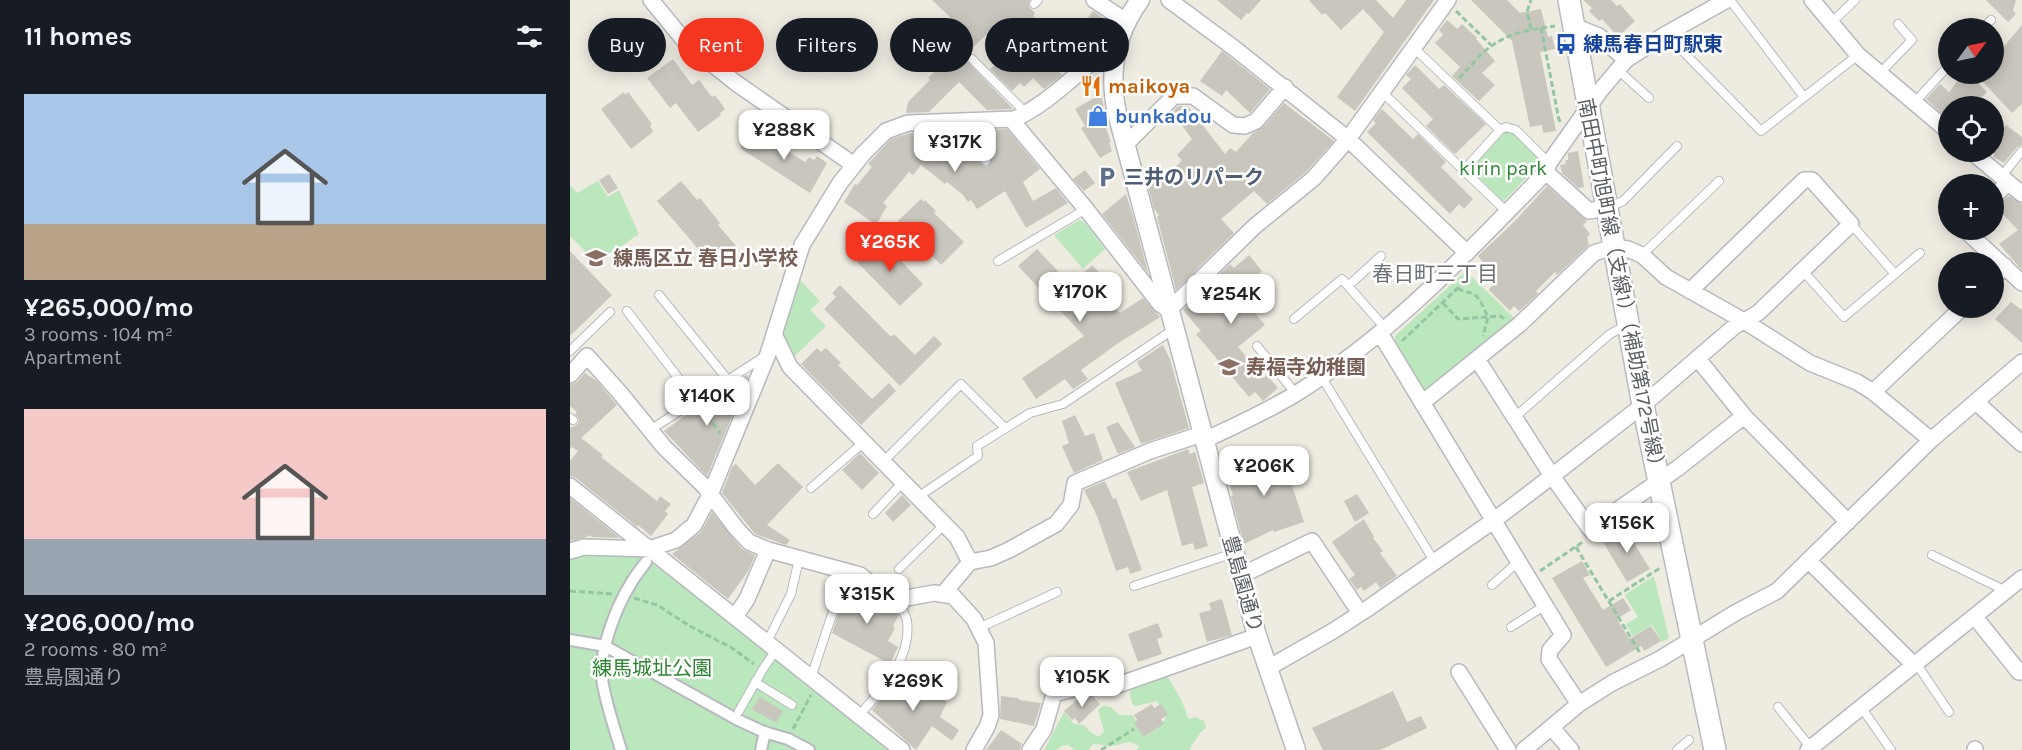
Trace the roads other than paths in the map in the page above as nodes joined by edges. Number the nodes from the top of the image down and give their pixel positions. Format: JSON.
{"nodes":[{"id":1,"x":651,"y":0,"type":"edge"},
{"id":2,"x":1094,"y":0,"type":"edge"},
{"id":3,"x":1140,"y":0,"type":"edge"},
{"id":4,"x":1169,"y":0,"type":"edge"},
{"id":5,"x":1569,"y":0,"type":"edge"},
{"id":6,"x":1728,"y":0,"type":"edge"},
{"id":7,"x":1812,"y":0,"type":"edge"},
{"id":8,"x":1855,"y":0,"type":"edge"},
{"id":9,"x":1447,"y":1,"type":"edge"},
{"id":10,"x":1121,"y":18,"type":"edge"},
{"id":11,"x":1128,"y":18,"type":"edge"},
{"id":12,"x":1831,"y":23,"type":"junction"},
{"id":13,"x":1898,"y":24,"type":"dead end"},
{"id":14,"x":1567,"y":26,"type":"junction"},
{"id":15,"x":1666,"y":34,"type":"junction"},
{"id":16,"x":1413,"y":47,"type":"junction"},
{"id":17,"x":1858,"y":55,"type":"junction"},
{"id":18,"x":973,"y":60,"type":"edge"},
{"id":19,"x":1622,"y":64,"type":"junction"},
{"id":20,"x":1081,"y":72,"type":"edge"},
{"id":21,"x":1112,"y":72,"type":"edge"},
{"id":22,"x":1880,"y":74,"type":"junction"},
{"id":23,"x":1938,"y":77,"type":"edge"},
{"id":24,"x":1285,"y":87,"type":"junction"},
{"id":25,"x":1382,"y":92,"type":"junction"},
{"id":26,"x":1804,"y":97,"type":"junction"},
{"id":27,"x":1649,"y":98,"type":"dead end"},
{"id":28,"x":1915,"y":102,"type":"junction"},
{"id":29,"x":1588,"y":109,"type":"junction"},
{"id":30,"x":1020,"y":116,"type":"junction"},
{"id":31,"x":951,"y":122,"type":"junction"},
{"id":32,"x":1938,"y":122,"type":"edge"},
{"id":33,"x":1500,"y":130,"type":"junction"},
{"id":34,"x":1348,"y":139,"type":"junction"},
{"id":35,"x":1125,"y":145,"type":"junction"},
{"id":36,"x":1677,"y":146,"type":"dead end"},
{"id":37,"x":2022,"y":151,"type":"edge"},
{"id":38,"x":986,"y":161,"type":"dead end"},
{"id":39,"x":1984,"y":162,"type":"edge"},
{"id":40,"x":854,"y":165,"type":"junction"},
{"id":41,"x":1547,"y":168,"type":"junction"},
{"id":42,"x":1464,"y":170,"type":"junction"},
{"id":43,"x":2005,"y":180,"type":"junction"},
{"id":44,"x":1719,"y":181,"type":"dead end"},
{"id":45,"x":2022,"y":194,"type":"edge"},
{"id":46,"x":1606,"y":208,"type":"junction"},
{"id":47,"x":1086,"y":209,"type":"junction"},
{"id":48,"x":1507,"y":212,"type":"junction"},
{"id":49,"x":1851,"y":224,"type":"junction"},
{"id":50,"x":1973,"y":240,"type":"edge"},
{"id":51,"x":1613,"y":247,"type":"junction"},
{"id":52,"x":1983,"y":252,"type":"edge"},
{"id":53,"x":1467,"y":253,"type":"junction"},
{"id":54,"x":1920,"y":253,"type":"dead end"},
{"id":55,"x":1642,"y":255,"type":"junction"},
{"id":56,"x":1381,"y":256,"type":"dead end"},
{"id":57,"x":998,"y":261,"type":"dead end"},
{"id":58,"x":1803,"y":271,"type":"junction"},
{"id":59,"x":1895,"y":274,"type":"junction"},
{"id":60,"x":2004,"y":274,"type":"edge"},
{"id":61,"x":2022,"y":283,"type":"edge"},
{"id":62,"x":1348,"y":286,"type":"junction"},
{"id":63,"x":1690,"y":291,"type":"junction"},
{"id":64,"x":659,"y":295,"type":"dead end"},
{"id":65,"x":1168,"y":310,"type":"junction"},
{"id":66,"x":627,"y":311,"type":"dead end"},
{"id":67,"x":610,"y":312,"type":"dead end"},
{"id":68,"x":1952,"y":318,"type":"edge"},
{"id":69,"x":1294,"y":319,"type":"dead end"},
{"id":70,"x":1744,"y":321,"type":"junction"},
{"id":71,"x":1627,"y":325,"type":"junction"},
{"id":72,"x":1174,"y":329,"type":"junction"},
{"id":73,"x":1383,"y":331,"type":"junction"},
{"id":74,"x":774,"y":334,"type":"junction"},
{"id":75,"x":1257,"y":346,"type":"dead end"},
{"id":76,"x":570,"y":351,"type":"edge"},
{"id":77,"x":768,"y":354,"type":"junction"},
{"id":78,"x":1698,"y":358,"type":"junction"},
{"id":79,"x":1477,"y":359,"type":"junction"},
{"id":80,"x":2022,"y":362,"type":"edge"},
{"id":81,"x":570,"y":375,"type":"edge"},
{"id":82,"x":1321,"y":376,"type":"junction"},
{"id":83,"x":728,"y":380,"type":"junction"},
{"id":84,"x":1874,"y":392,"type":"junction"},
{"id":85,"x":1296,"y":394,"type":"junction"},
{"id":86,"x":696,"y":401,"type":"junction"},
{"id":87,"x":1976,"y":402,"type":"junction"},
{"id":88,"x":1422,"y":403,"type":"junction"},
{"id":89,"x":1643,"y":405,"type":"junction"},
{"id":90,"x":1744,"y":416,"type":"junction"},
{"id":91,"x":1515,"y":417,"type":"junction"},
{"id":92,"x":1005,"y":428,"type":"junction"},
{"id":93,"x":650,"y":430,"type":"junction"},
{"id":94,"x":1202,"y":437,"type":"junction"},
{"id":95,"x":1931,"y":440,"type":"junction"},
{"id":96,"x":864,"y":442,"type":"junction"},
{"id":97,"x":2022,"y":444,"type":"edge"},
{"id":98,"x":884,"y":462,"type":"junction"},
{"id":99,"x":1552,"y":476,"type":"junction"},
{"id":100,"x":903,"y":482,"type":"junction"},
{"id":101,"x":1659,"y":482,"type":"junction"},
{"id":102,"x":570,"y":486,"type":"edge"},
{"id":103,"x":811,"y":488,"type":"dead end"},
{"id":104,"x":710,"y":495,"type":"junction"},
{"id":105,"x":918,"y":498,"type":"junction"},
{"id":106,"x":873,"y":514,"type":"dead end"},
{"id":107,"x":1493,"y":520,"type":"junction"},
{"id":108,"x":1848,"y":522,"type":"junction"},
{"id":109,"x":945,"y":524,"type":"junction"},
{"id":110,"x":768,"y":550,"type":"junction"},
{"id":111,"x":570,"y":551,"type":"edge"},
{"id":112,"x":1234,"y":553,"type":"junction"},
{"id":113,"x":648,"y":555,"type":"junction"},
{"id":114,"x":1932,"y":555,"type":"dead end"},
{"id":115,"x":799,"y":559,"type":"junction"},
{"id":116,"x":1434,"y":561,"type":"junction"},
{"id":117,"x":1809,"y":561,"type":"junction"},
{"id":118,"x":970,"y":562,"type":"junction"},
{"id":119,"x":1518,"y":562,"type":"junction"},
{"id":120,"x":899,"y":569,"type":"dead end"},
{"id":121,"x":846,"y":572,"type":"junction"},
{"id":122,"x":1240,"y":576,"type":"junction"},
{"id":123,"x":2022,"y":579,"type":"edge"},
{"id":124,"x":1492,"y":585,"type":"dead end"},
{"id":125,"x":1134,"y":586,"type":"dead end"},
{"id":126,"x":2007,"y":591,"type":"junction"},
{"id":127,"x":1057,"y":592,"type":"dead end"},
{"id":128,"x":943,"y":594,"type":"junction"},
{"id":129,"x":897,"y":600,"type":"junction"},
{"id":130,"x":1544,"y":606,"type":"junction"},
{"id":131,"x":1360,"y":613,"type":"junction"},
{"id":132,"x":735,"y":617,"type":"junction"},
{"id":133,"x":1975,"y":617,"type":"junction"},
{"id":134,"x":1511,"y":627,"type":"dead end"},
{"id":135,"x":980,"y":628,"type":"junction"},
{"id":136,"x":1257,"y":636,"type":"junction"},
{"id":137,"x":1692,"y":639,"type":"junction"},
{"id":138,"x":570,"y":640,"type":"edge"},
{"id":139,"x":605,"y":646,"type":"junction"},
{"id":140,"x":772,"y":646,"type":"junction"},
{"id":141,"x":1915,"y":664,"type":"junction"},
{"id":142,"x":1268,"y":669,"type":"junction"},
{"id":143,"x":2022,"y":670,"type":"edge"},
{"id":144,"x":1459,"y":672,"type":"dead end"},
{"id":145,"x":755,"y":682,"type":"junction"},
{"id":146,"x":812,"y":685,"type":"junction"},
{"id":147,"x":1579,"y":704,"type":"junction"},
{"id":148,"x":792,"y":705,"type":"dead end"},
{"id":149,"x":1778,"y":707,"type":"dead end"},
{"id":150,"x":1861,"y":707,"type":"junction"},
{"id":151,"x":739,"y":711,"type":"dead end"},
{"id":152,"x":1949,"y":712,"type":"dead end"},
{"id":153,"x":859,"y":716,"type":"junction"},
{"id":154,"x":1552,"y":728,"type":"junction"},
{"id":155,"x":765,"y":732,"type":"junction"},
{"id":156,"x":1689,"y":740,"type":"dead end"},
{"id":157,"x":1810,"y":749,"type":"edge"},
{"id":158,"x":621,"y":750,"type":"edge"},
{"id":159,"x":761,"y":750,"type":"edge"},
{"id":160,"x":809,"y":750,"type":"edge"},
{"id":161,"x":902,"y":750,"type":"edge"},
{"id":162,"x":974,"y":750,"type":"edge"},
{"id":163,"x":1030,"y":750,"type":"edge"},
{"id":164,"x":1296,"y":750,"type":"edge"},
{"id":165,"x":1508,"y":750,"type":"edge"},
{"id":166,"x":1524,"y":750,"type":"edge"},
{"id":167,"x":1571,"y":750,"type":"edge"},
{"id":168,"x":1677,"y":750,"type":"edge"},
{"id":169,"x":1716,"y":750,"type":"edge"},
{"id":170,"x":1891,"y":750,"type":"edge"}],
"edges":[{"from":1,"to":40,"type":"street"},
{"from":2,"to":10,"type":"street"},
{"from":3,"to":11,"type":"street","name":"豊島園通り"},
{"from":4,"to":24,"type":"street"},
{"from":5,"to":14,"type":"main road","name":"南田中町旭町線（支線1）（補助第172号線）"},
{"from":6,"to":15,"type":"street"},
{"from":6,"to":26,"type":"lane"},
{"from":7,"to":12,"type":"street"},
{"from":8,"to":12,"type":"lane"},
{"from":9,"to":16,"type":"street"},
{"from":12,"to":17,"type":"street"},
{"from":13,"to":22,"type":"lane"},
{"from":14,"to":19,"type":"street"},
{"from":14,"to":29,"type":"main road","name":"南田中町旭町線（支線1）（補助第172号線）"},
{"from":15,"to":19,"type":"street"},
{"from":15,"to":26,"type":"lane"},
{"from":16,"to":25,"type":"street"},
{"from":16,"to":33,"type":"lane"},
{"from":17,"to":22,"type":"street"},
{"from":17,"to":26,"type":"lane"},
{"from":18,"to":30,"type":"lane"},
{"from":19,"to":27,"type":"lane"},
{"from":19,"to":29,"type":"street"},
{"from":20,"to":30,"type":"street"},
{"from":21,"to":35,"type":"street","name":"豊島園通り"},
{"from":22,"to":28,"type":"street"},
{"from":23,"to":28,"type":"lane"},
{"from":24,"to":34,"type":"street"},
{"from":24,"to":35,"type":"street"},
{"from":25,"to":34,"type":"street"},
{"from":25,"to":42,"type":"lane"},
{"from":28,"to":32,"type":"street"},
{"from":29,"to":41,"type":"street"},
{"from":29,"to":46,"type":"main road","name":"南田中町旭町線（支線1）（補助第172号線）"},
{"from":30,"to":31,"type":"street"},
{"from":30,"to":47,"type":"street"},
{"from":31,"to":38,"type":"lane"},
{"from":31,"to":40,"type":"street"},
{"from":33,"to":41,"type":"lane"},
{"from":33,"to":42,"type":"lane"},
{"from":34,"to":53,"type":"street"},
{"from":34,"to":65,"type":"street"},
{"from":35,"to":65,"type":"street","name":"豊島園通り"},
{"from":36,"to":46,"type":"lane"},
{"from":37,"to":43,"type":"lane"},
{"from":39,"to":43,"type":"street"},
{"from":40,"to":74,"type":"street"},
{"from":41,"to":46,"type":"street"},
{"from":41,"to":48,"type":"street"},
{"from":42,"to":48,"type":"lane"},
{"from":43,"to":45,"type":"street"},
{"from":44,"to":55,"type":"lane"},
{"from":46,"to":51,"type":"main road","name":"南田中町旭町線（支線1）（補助第172号線）"},
{"from":47,"to":57,"type":"lane"},
{"from":47,"to":65,"type":"street"},
{"from":48,"to":53,"type":"street"},
{"from":49,"to":58,"type":"street"},
{"from":49,"to":59,"type":"lane"},
{"from":49,"to":63,"type":"street"},
{"from":50,"to":52,"type":"street"},
{"from":51,"to":55,"type":"street"},
{"from":51,"to":71,"type":"main road","name":"南田中町旭町線（支線1）（補助第172号線）"},
{"from":51,"to":79,"type":"street"},
{"from":53,"to":73,"type":"street"},
{"from":54,"to":59,"type":"lane"},
{"from":55,"to":63,"type":"street"},
{"from":56,"to":62,"type":"lane"},
{"from":58,"to":59,"type":"lane"},
{"from":58,"to":70,"type":"street"},
{"from":60,"to":61,"type":"street"},
{"from":62,"to":69,"type":"lane"},
{"from":62,"to":73,"type":"lane"},
{"from":63,"to":70,"type":"street"},
{"from":64,"to":83,"type":"lane"},
{"from":65,"to":72,"type":"street","name":"豊島園通り"},
{"from":66,"to":86,"type":"lane"},
{"from":67,"to":76,"type":"lane"},
{"from":68,"to":84,"type":"street"},
{"from":70,"to":78,"type":"street"},
{"from":70,"to":84,"type":"street"},
{"from":71,"to":89,"type":"main road","name":"南田中町旭町線（支線1）（補助第172号線）"},
{"from":71,"to":91,"type":"lane"},
{"from":72,"to":92,"type":"lane"},
{"from":72,"to":94,"type":"street","name":"豊島園通り"},
{"from":73,"to":82,"type":"street"},
{"from":73,"to":88,"type":"street"},
{"from":74,"to":77,"type":"street"},
{"from":74,"to":96,"type":"street"},
{"from":75,"to":85,"type":"lane"},
{"from":77,"to":83,"type":"lane"},
{"from":77,"to":104,"type":"street"},
{"from":78,"to":89,"type":"street"},
{"from":78,"to":90,"type":"street"},
{"from":79,"to":88,"type":"street"},
{"from":79,"to":91,"type":"street"},
{"from":80,"to":87,"type":"street"},
{"from":81,"to":93,"type":"street"},
{"from":82,"to":85,"type":"street"},
{"from":82,"to":116,"type":"lane"},
{"from":83,"to":86,"type":"lane"},
{"from":84,"to":95,"type":"street"},
{"from":85,"to":94,"type":"street"},
{"from":86,"to":93,"type":"lane"},
{"from":87,"to":95,"type":"street"},
{"from":87,"to":97,"type":"street"},
{"from":88,"to":107,"type":"street"},
{"from":89,"to":99,"type":"street"},
{"from":89,"to":101,"type":"main road","name":"南田中町旭町線（支線1）（補助第172号線）"},
{"from":90,"to":101,"type":"street"},
{"from":90,"to":108,"type":"street"},
{"from":91,"to":99,"type":"street"},
{"from":92,"to":98,"type":"lane"},
{"from":92,"to":105,"type":"lane"},
{"from":93,"to":104,"type":"street"},
{"from":94,"to":112,"type":"street","name":"豊島園通り"},
{"from":94,"to":118,"type":"street"},
{"from":95,"to":108,"type":"street"},
{"from":96,"to":98,"type":"street"},
{"from":96,"to":103,"type":"lane"},
{"from":98,"to":100,"type":"street"},
{"from":99,"to":101,"type":"street"},
{"from":99,"to":107,"type":"street"},
{"from":100,"to":105,"type":"street"},
{"from":100,"to":106,"type":"lane"},
{"from":101,"to":137,"type":"main road","name":"南田中町旭町線（支線1）（補助第172号線）"},
{"from":102,"to":113,"type":"street"},
{"from":104,"to":110,"type":"street"},
{"from":104,"to":113,"type":"street"},
{"from":105,"to":109,"type":"street"},
{"from":107,"to":116,"type":"street"},
{"from":107,"to":119,"type":"street"},
{"from":108,"to":117,"type":"street"},
{"from":109,"to":118,"type":"street"},
{"from":109,"to":120,"type":"lane"},
{"from":110,"to":115,"type":"street"},
{"from":110,"to":132,"type":"street"},
{"from":111,"to":113,"type":"street"},
{"from":112,"to":122,"type":"street","name":"豊島園通り"},
{"from":112,"to":125,"type":"lane"},
{"from":113,"to":132,"type":"street"},
{"from":113,"to":139,"type":"street"},
{"from":114,"to":126,"type":"lane"},
{"from":115,"to":121,"type":"street"},
{"from":115,"to":140,"type":"lane"},
{"from":116,"to":131,"type":"street"},
{"from":117,"to":137,"type":"street"},
{"from":117,"to":141,"type":"street"},
{"from":118,"to":128,"type":"street"},
{"from":119,"to":124,"type":"lane"},
{"from":119,"to":130,"type":"street"},
{"from":121,"to":129,"type":"street"},
{"from":121,"to":146,"type":"lane"},
{"from":122,"to":131,"type":"street"},
{"from":122,"to":136,"type":"street","name":"豊島園通り"},
{"from":123,"to":126,"type":"street"},
{"from":126,"to":133,"type":"street"},
{"from":127,"to":135,"type":"lane"},
{"from":128,"to":129,"type":"street"},
{"from":128,"to":135,"type":"street"},
{"from":129,"to":153,"type":"lane"},
{"from":130,"to":134,"type":"lane"},
{"from":130,"to":147,"type":"street"},
{"from":131,"to":142,"type":"street"},
{"from":132,"to":140,"type":"street"},
{"from":133,"to":141,"type":"street"},
{"from":133,"to":143,"type":"street"},
{"from":135,"to":162,"type":"street"},
{"from":136,"to":142,"type":"street","name":"豊島園通り"},
{"from":136,"to":163,"type":"street"},
{"from":137,"to":147,"type":"street"},
{"from":137,"to":169,"type":"main road","name":"南田中町旭町線（支線1）（補助第172号線）"},
{"from":138,"to":139,"type":"street"},
{"from":139,"to":155,"type":"street"},
{"from":139,"to":158,"type":"street"},
{"from":140,"to":145,"type":"lane"},
{"from":140,"to":146,"type":"street"},
{"from":141,"to":150,"type":"street"},
{"from":141,"to":152,"type":"lane"},
{"from":142,"to":164,"type":"street","name":"豊島園通り"},
{"from":144,"to":165,"type":"street"},
{"from":145,"to":148,"type":"lane"},
{"from":145,"to":151,"type":"lane"},
{"from":146,"to":153,"type":"street"},
{"from":147,"to":154,"type":"street"},
{"from":149,"to":157,"type":"lane"},
{"from":150,"to":157,"type":"street"},
{"from":150,"to":170,"type":"lane"},
{"from":153,"to":161,"type":"street"},
{"from":154,"to":166,"type":"street"},
{"from":154,"to":167,"type":"street"},
{"from":155,"to":159,"type":"street"},
{"from":155,"to":160,"type":"street"},
{"from":156,"to":168,"type":"lane"}]}
